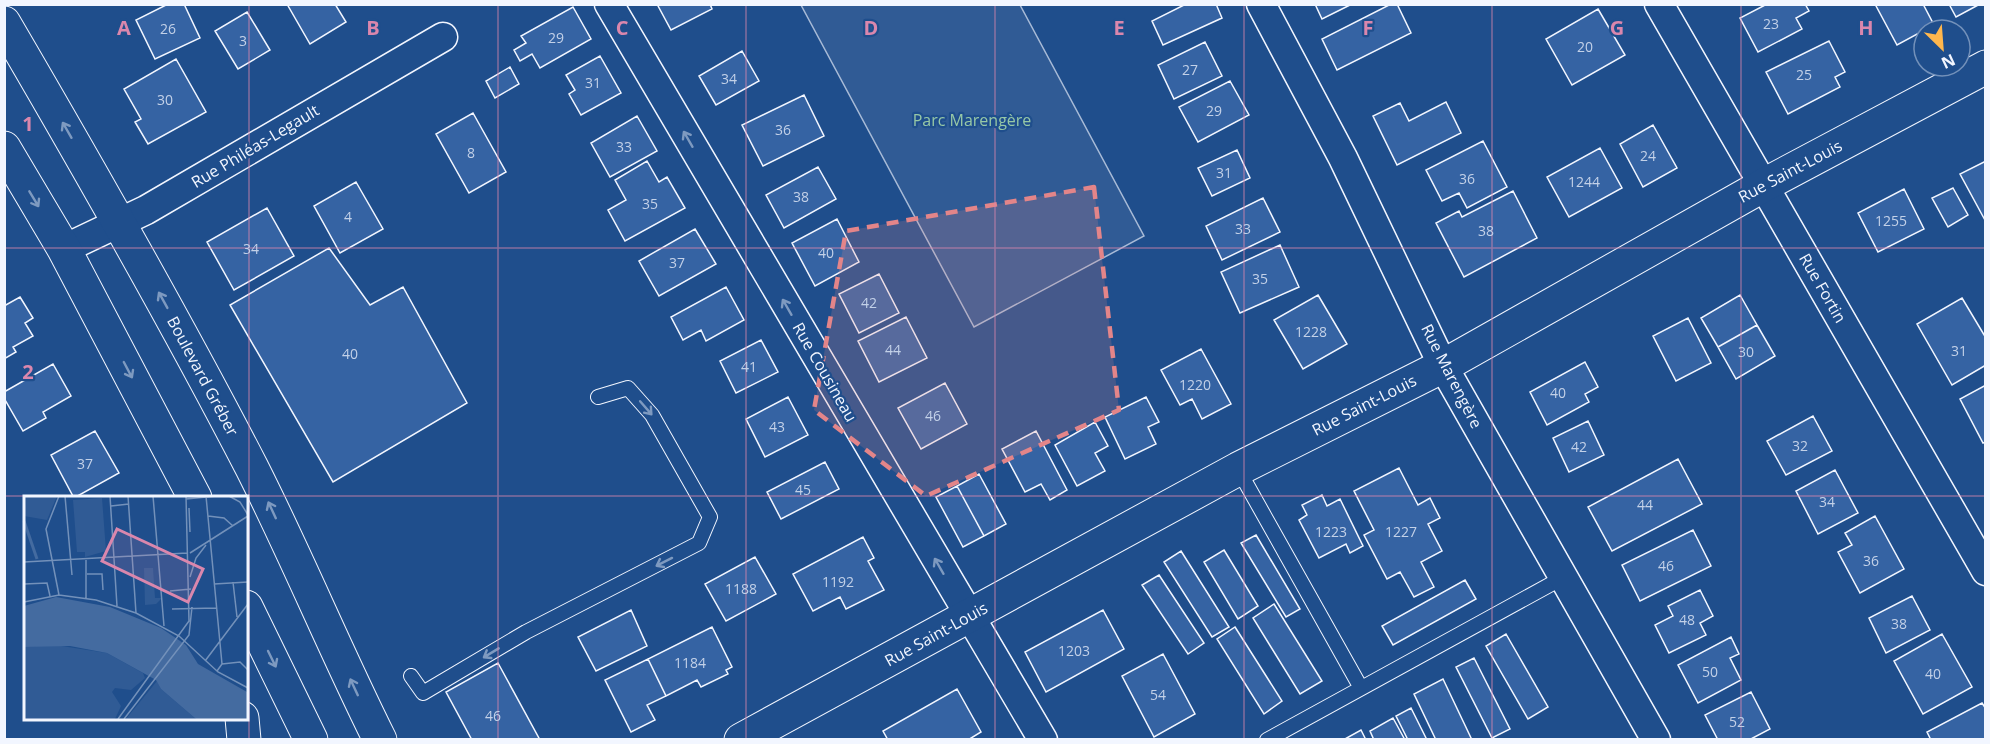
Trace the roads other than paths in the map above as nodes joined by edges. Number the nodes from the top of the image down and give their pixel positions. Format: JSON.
{"nodes":[{"id":1,"x":609,"y":4,"type":"edge"},
{"id":2,"x":1261,"y":4,"type":"edge"},
{"id":3,"x":1659,"y":4,"type":"edge"},
{"id":4,"x":4,"y":23,"type":"edge"},
{"id":5,"x":443,"y":37,"type":"dead end"},
{"id":6,"x":1986,"y":67,"type":"edge"},
{"id":7,"x":4,"y":148,"type":"edge"},
{"id":8,"x":1764,"y":185,"type":"junction"},
{"id":9,"x":120,"y":223,"type":"junction"},
{"id":10,"x":64,"y":249,"type":"junction"},
{"id":11,"x":1443,"y":366,"type":"junction"},
{"id":12,"x":598,"y":397,"type":"dead end"},
{"id":13,"x":1238,"y":469,"type":"junction"},
{"id":14,"x":192,"y":493,"type":"edge"},
{"id":15,"x":1985,"y":569,"type":"edge"},
{"id":16,"x":1564,"y":577,"type":"junction"},
{"id":17,"x":248,"y":611,"type":"edge"},
{"id":18,"x":970,"y":615,"type":"junction"},
{"id":19,"x":411,"y":676,"type":"dead end"},
{"id":20,"x":1361,"y":688,"type":"junction"},
{"id":21,"x":242,"y":720,"type":"edge"},
{"id":22,"x":244,"y":740,"type":"edge"},
{"id":23,"x":311,"y":740,"type":"edge"},
{"id":24,"x":380,"y":740,"type":"edge"},
{"id":25,"x":741,"y":740,"type":"edge"},
{"id":26,"x":1043,"y":740,"type":"edge"},
{"id":27,"x":1267,"y":740,"type":"edge"},
{"id":28,"x":1656,"y":740,"type":"edge"}],
"edges":[{"from":18,"to":1,"type":"street","name":"Rue Cousineau","one_way":true},
{"from":2,"to":11,"type":"street","name":"Rue Marengère"},
{"from":3,"to":8,"type":"street","name":"Rue Fortin"},
{"from":9,"to":4,"type":"main road","name":"Boulevard Gréber","one_way":true},
{"from":5,"to":9,"type":"street","name":"Rue Philéas-Legault"},
{"from":6,"to":8,"type":"main road","name":"Rue Saint-Louis"},
{"from":7,"to":10,"type":"main road","one_way":true},
{"from":8,"to":11,"type":"main road","name":"Rue Saint-Louis"},
{"from":8,"to":15,"type":"street","name":"Rue Fortin"},
{"from":9,"to":10,"type":"street","name":"Rue Philéas-Legault"},
{"from":24,"to":9,"type":"main road","name":"Boulevard Gréber","one_way":true},
{"from":10,"to":14,"type":"main road","one_way":true},
{"from":11,"to":13,"type":"main road","name":"Rue Saint-Louis"},
{"from":11,"to":16,"type":"street","name":"Rue Marengère"},
{"from":12,"to":19,"type":"lane","one_way":true},
{"from":13,"to":18,"type":"main road","name":"Rue Saint-Louis"},
{"from":13,"to":20,"type":"lane"},
{"from":16,"to":20,"type":"lane"},
{"from":16,"to":28,"type":"street","name":"Rue Marengère"},
{"from":17,"to":23,"type":"main road","one_way":true},
{"from":18,"to":25,"type":"main road","name":"Rue Saint-Louis"},
{"from":18,"to":26,"type":"street","name":"Rue Cousineau"},
{"from":20,"to":27,"type":"lane"},
{"from":21,"to":22,"type":"main road"}]}
